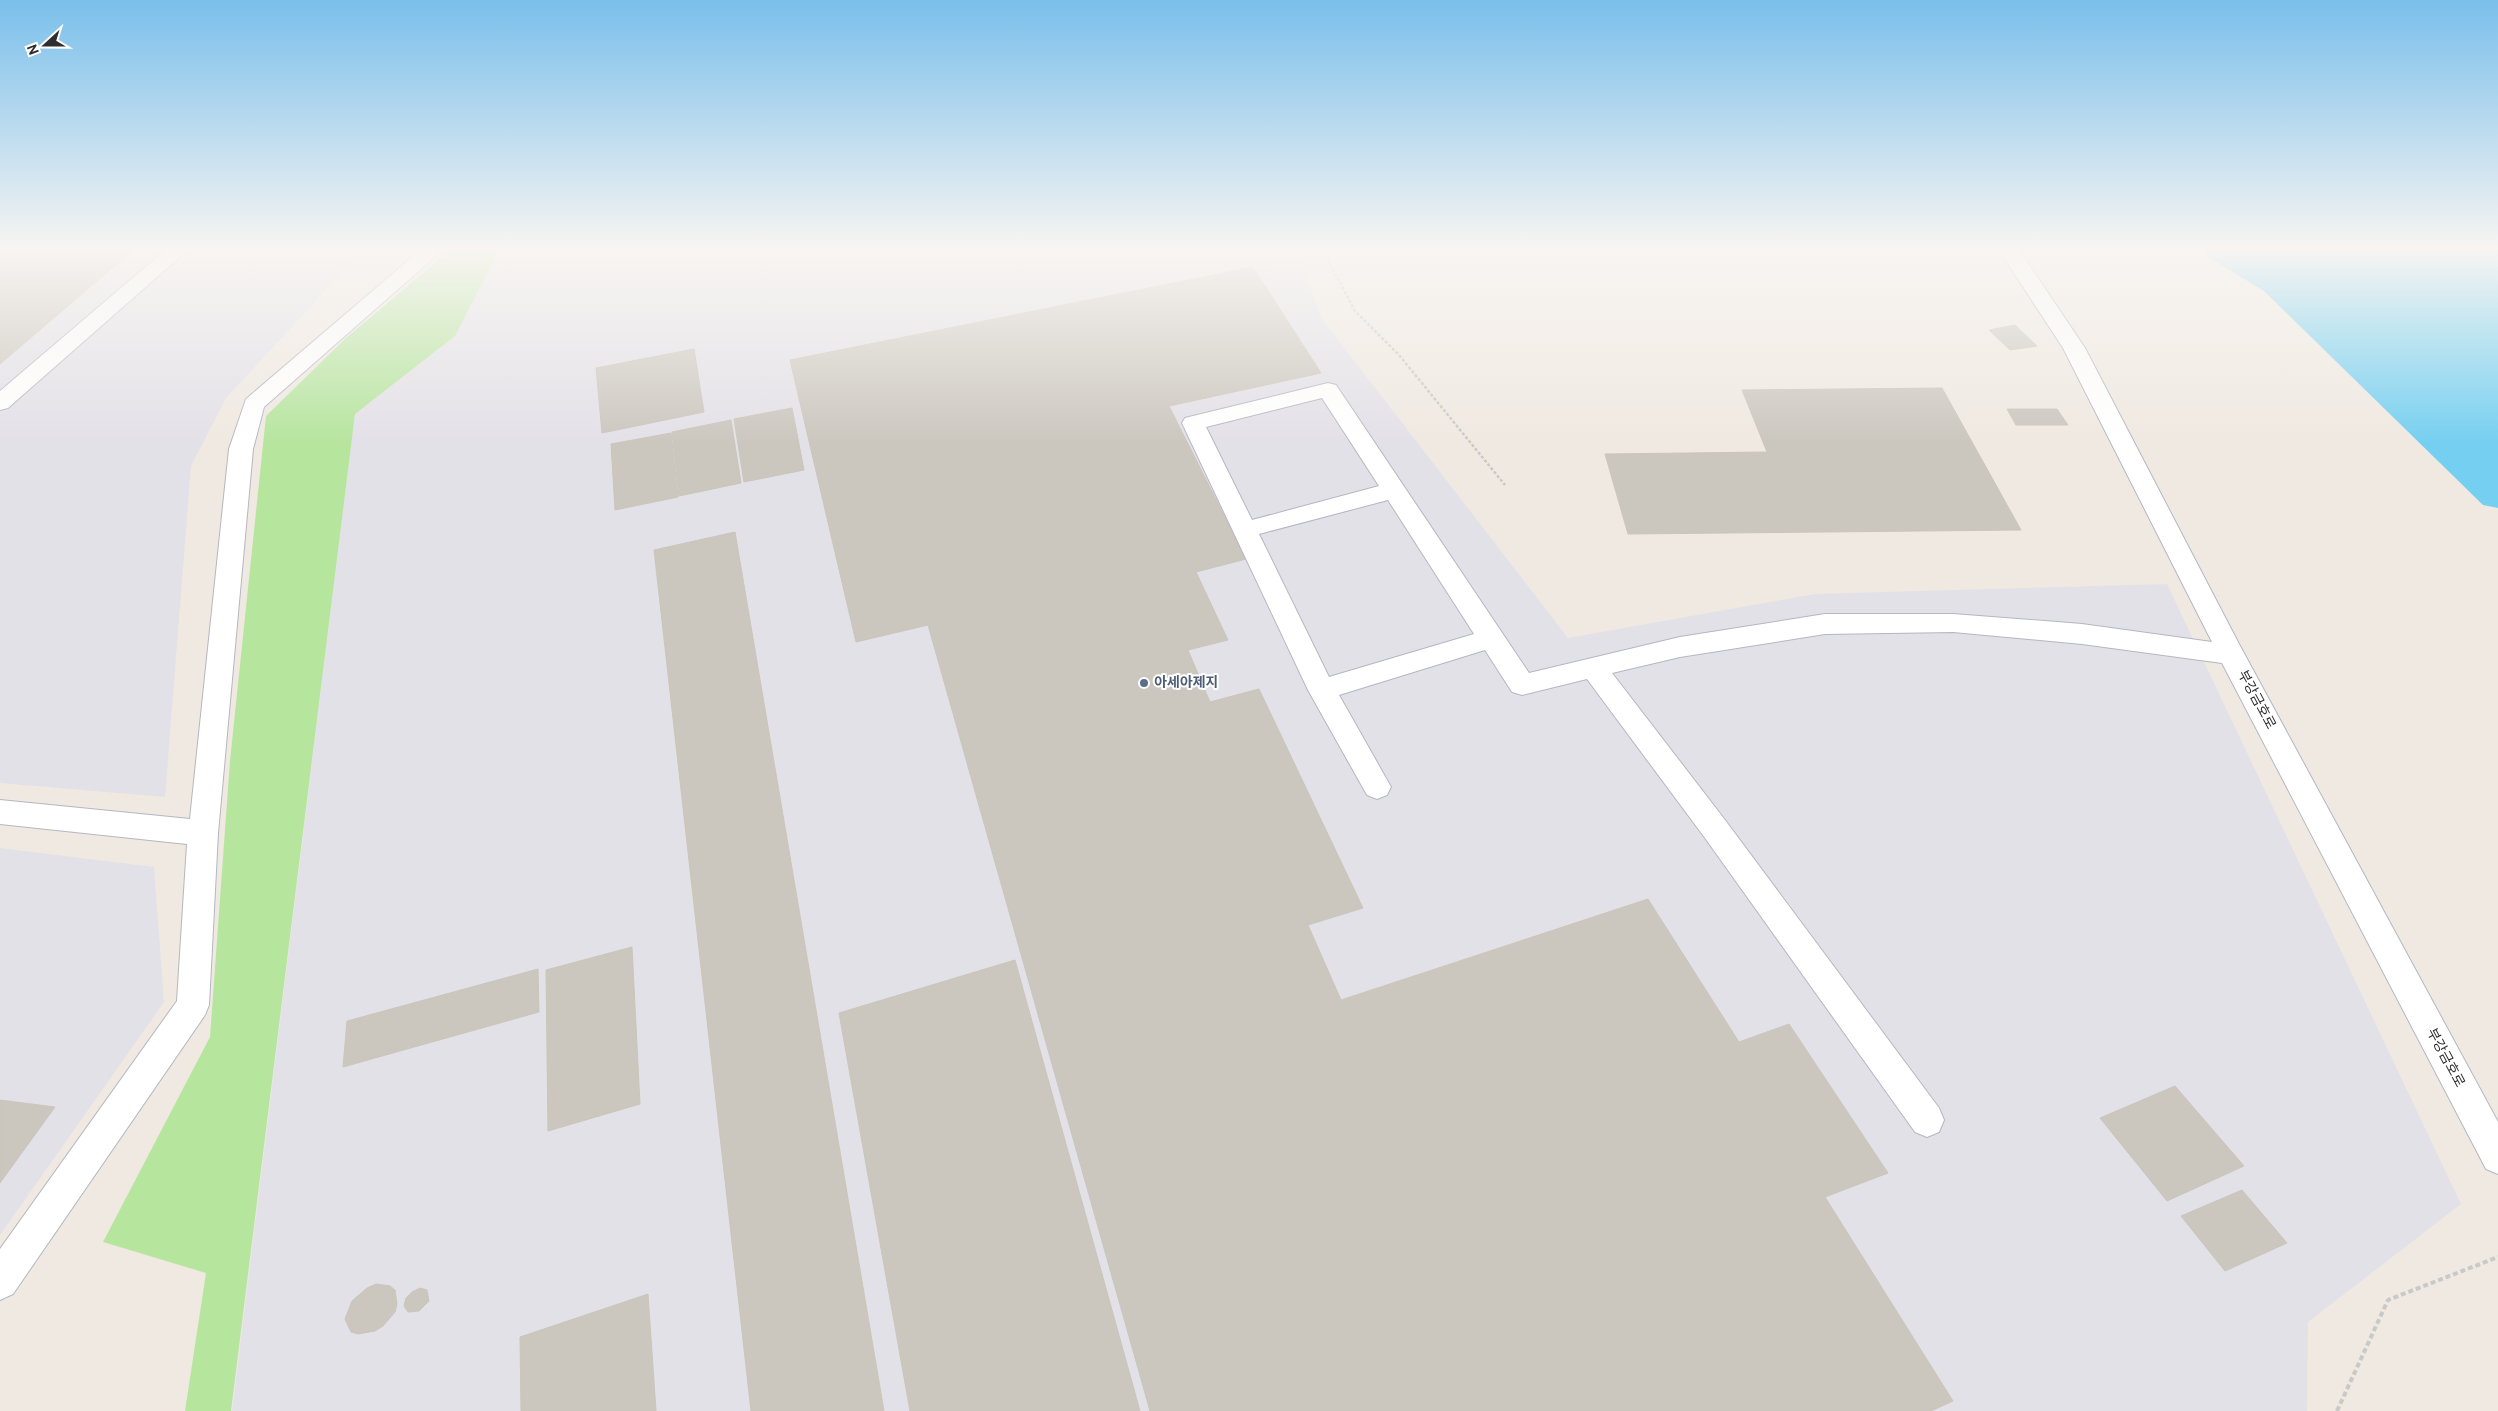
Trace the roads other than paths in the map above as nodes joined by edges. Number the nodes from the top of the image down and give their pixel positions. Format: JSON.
{"nodes":[{"id":1,"x":105,"y":313,"type":"edge"},
{"id":2,"x":360,"y":313,"type":"edge"},
{"id":3,"x":2051,"y":313,"type":"edge"},
{"id":4,"x":0,"y":403,"type":"edge"},
{"id":5,"x":1394,"y":490,"type":"junction"},
{"id":6,"x":1244,"y":530,"type":"junction"},
{"id":7,"x":1492,"y":638,"type":"junction"},
{"id":8,"x":2231,"y":654,"type":"junction"},
{"id":9,"x":1593,"y":668,"type":"junction"},
{"id":10,"x":1322,"y":690,"type":"junction"},
{"id":11,"x":1377,"y":787,"type":"dead end"},
{"id":12,"x":0,"y":812,"type":"edge"},
{"id":13,"x":203,"y":833,"type":"junction"},
{"id":14,"x":1927,"y":1120,"type":"dead end"},
{"id":15,"x":2498,"y":1157,"type":"edge"},
{"id":16,"x":0,"y":1282,"type":"edge"}],
"edges":[{"from":1,"to":4,"type":"street"},
{"from":2,"to":13,"type":"street"},
{"from":3,"to":8,"type":"street","name":"부강금호로"},
{"from":5,"to":6,"type":"street"},
{"from":5,"to":6,"type":"street"},
{"from":5,"to":7,"type":"street"},
{"from":6,"to":10,"type":"street"},
{"from":7,"to":9,"type":"street"},
{"from":7,"to":10,"type":"street"},
{"from":8,"to":9,"type":"street"},
{"from":8,"to":15,"type":"street","name":"부강금호로"},
{"from":9,"to":14,"type":"street"},
{"from":10,"to":11,"type":"street"},
{"from":12,"to":13,"type":"street"},
{"from":13,"to":16,"type":"street"}]}
